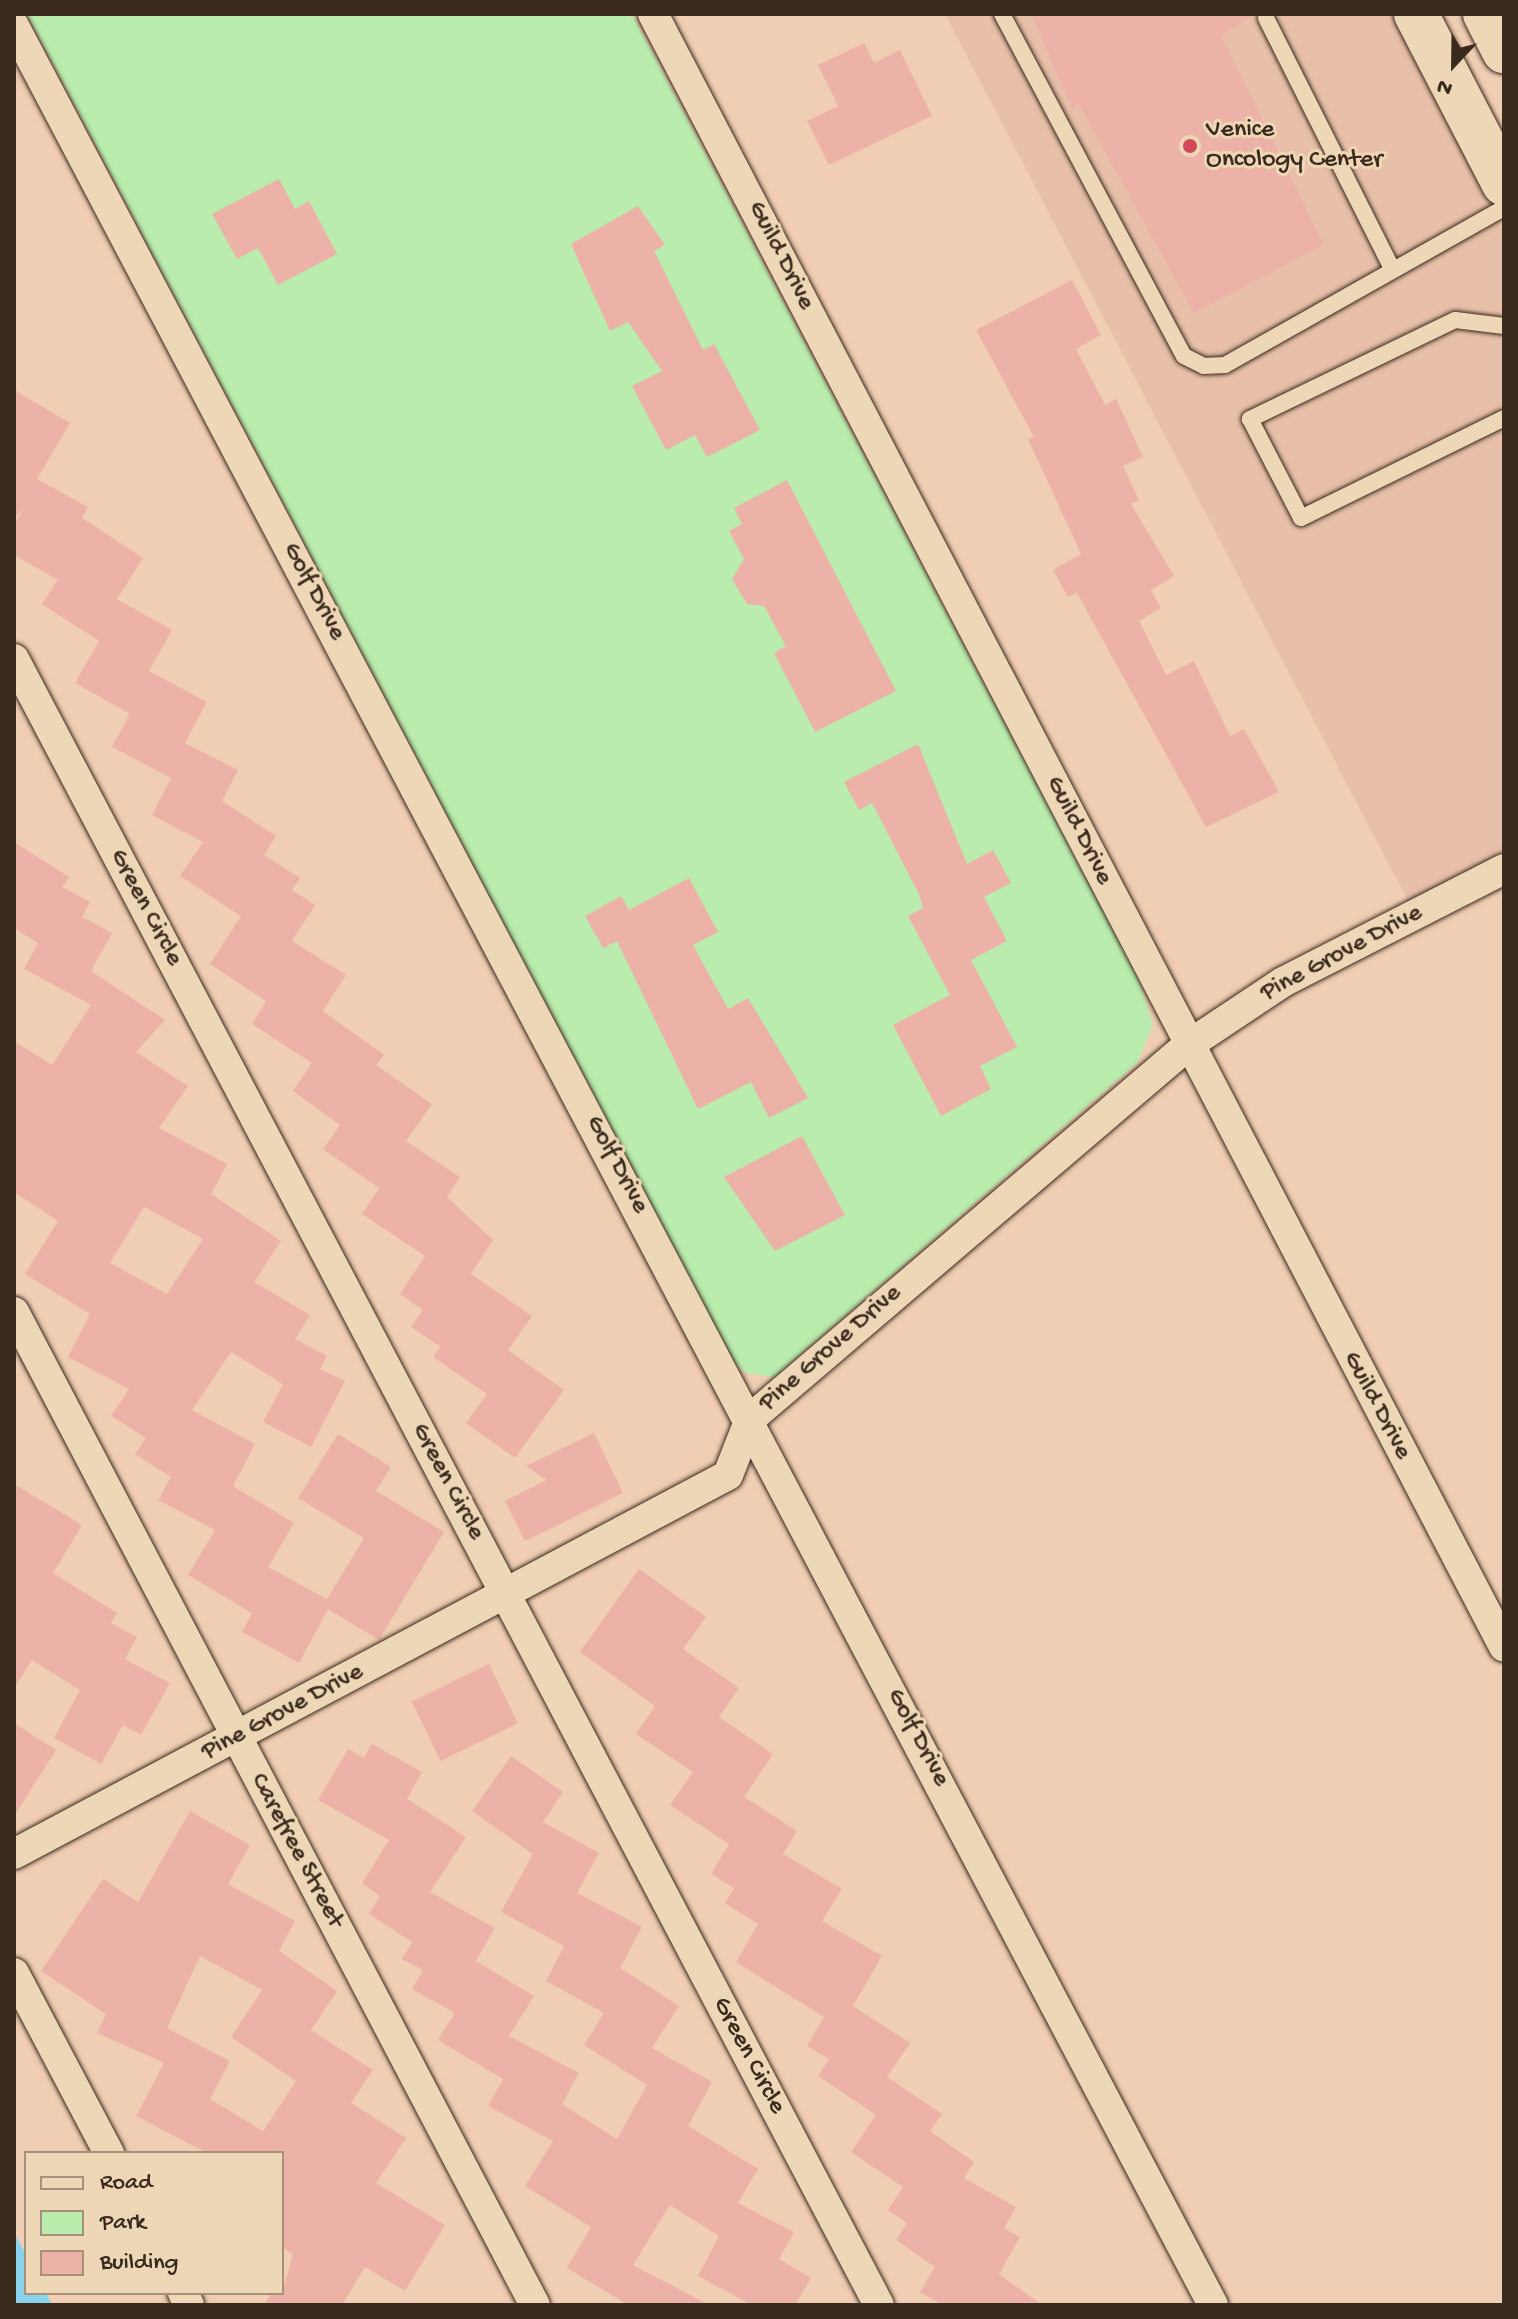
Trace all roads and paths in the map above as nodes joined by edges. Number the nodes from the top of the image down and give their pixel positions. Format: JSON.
{"nodes":[{"id":1,"x":653,"y":14,"type":"edge"},
{"id":2,"x":1002,"y":14,"type":"edge"},
{"id":3,"x":1416,"y":14,"type":"edge"},
{"id":4,"x":1485,"y":14,"type":"edge"},
{"id":5,"x":1266,"y":18,"type":"dead end"},
{"id":6,"x":14,"y":26,"type":"edge"},
{"id":7,"x":1504,"y":51,"type":"edge"},
{"id":8,"x":1504,"y":184,"type":"edge"},
{"id":9,"x":1504,"y":208,"type":"edge"},
{"id":10,"x":1392,"y":269,"type":"junction"},
{"id":11,"x":1504,"y":326,"type":"edge"},
{"id":12,"x":1504,"y":418,"type":"edge"},
{"id":13,"x":14,"y":659,"type":"edge"},
{"id":14,"x":1504,"y":869,"type":"edge"},
{"id":15,"x":1187,"y":1046,"type":"junction"},
{"id":16,"x":14,"y":1312,"type":"edge"},
{"id":17,"x":750,"y":1419,"type":"junction"},
{"id":18,"x":506,"y":1595,"type":"junction"},
{"id":19,"x":1504,"y":1647,"type":"edge"},
{"id":20,"x":237,"y":1738,"type":"junction"},
{"id":21,"x":14,"y":1854,"type":"edge"},
{"id":22,"x":14,"y":1973,"type":"edge"},
{"id":23,"x":108,"y":2151,"type":"edge"},
{"id":24,"x":535,"y":2305,"type":"edge"},
{"id":25,"x":879,"y":2305,"type":"edge"},
{"id":26,"x":1213,"y":2305,"type":"edge"}],
"edges":[{"from":1,"to":15,"type":"street","name":"Guild Drive"},
{"from":2,"to":10,"type":"lane"},
{"from":3,"to":8,"type":"main road"},
{"from":4,"to":7,"type":"main road"},
{"from":5,"to":10,"type":"lane"},
{"from":6,"to":17,"type":"street","name":"Golf Drive"},
{"from":9,"to":10,"type":"lane"},
{"from":11,"to":12,"type":"lane"},
{"from":13,"to":18,"type":"street","name":"Green Circle"},
{"from":14,"to":15,"type":"street","name":"Pine Grove Drive"},
{"from":15,"to":17,"type":"street","name":"Pine Grove Drive"},
{"from":15,"to":19,"type":"street","name":"Guild Drive"},
{"from":16,"to":20,"type":"street","name":"Carefree Street"},
{"from":17,"to":18,"type":"street","name":"Pine Grove Drive"},
{"from":17,"to":26,"type":"street","name":"Golf Drive"},
{"from":18,"to":20,"type":"street","name":"Pine Grove Drive"},
{"from":18,"to":25,"type":"street","name":"Green Circle"},
{"from":20,"to":21,"type":"street","name":"Pine Grove Drive"},
{"from":20,"to":24,"type":"street","name":"Carefree Street"},
{"from":22,"to":23,"type":"street"}]}
